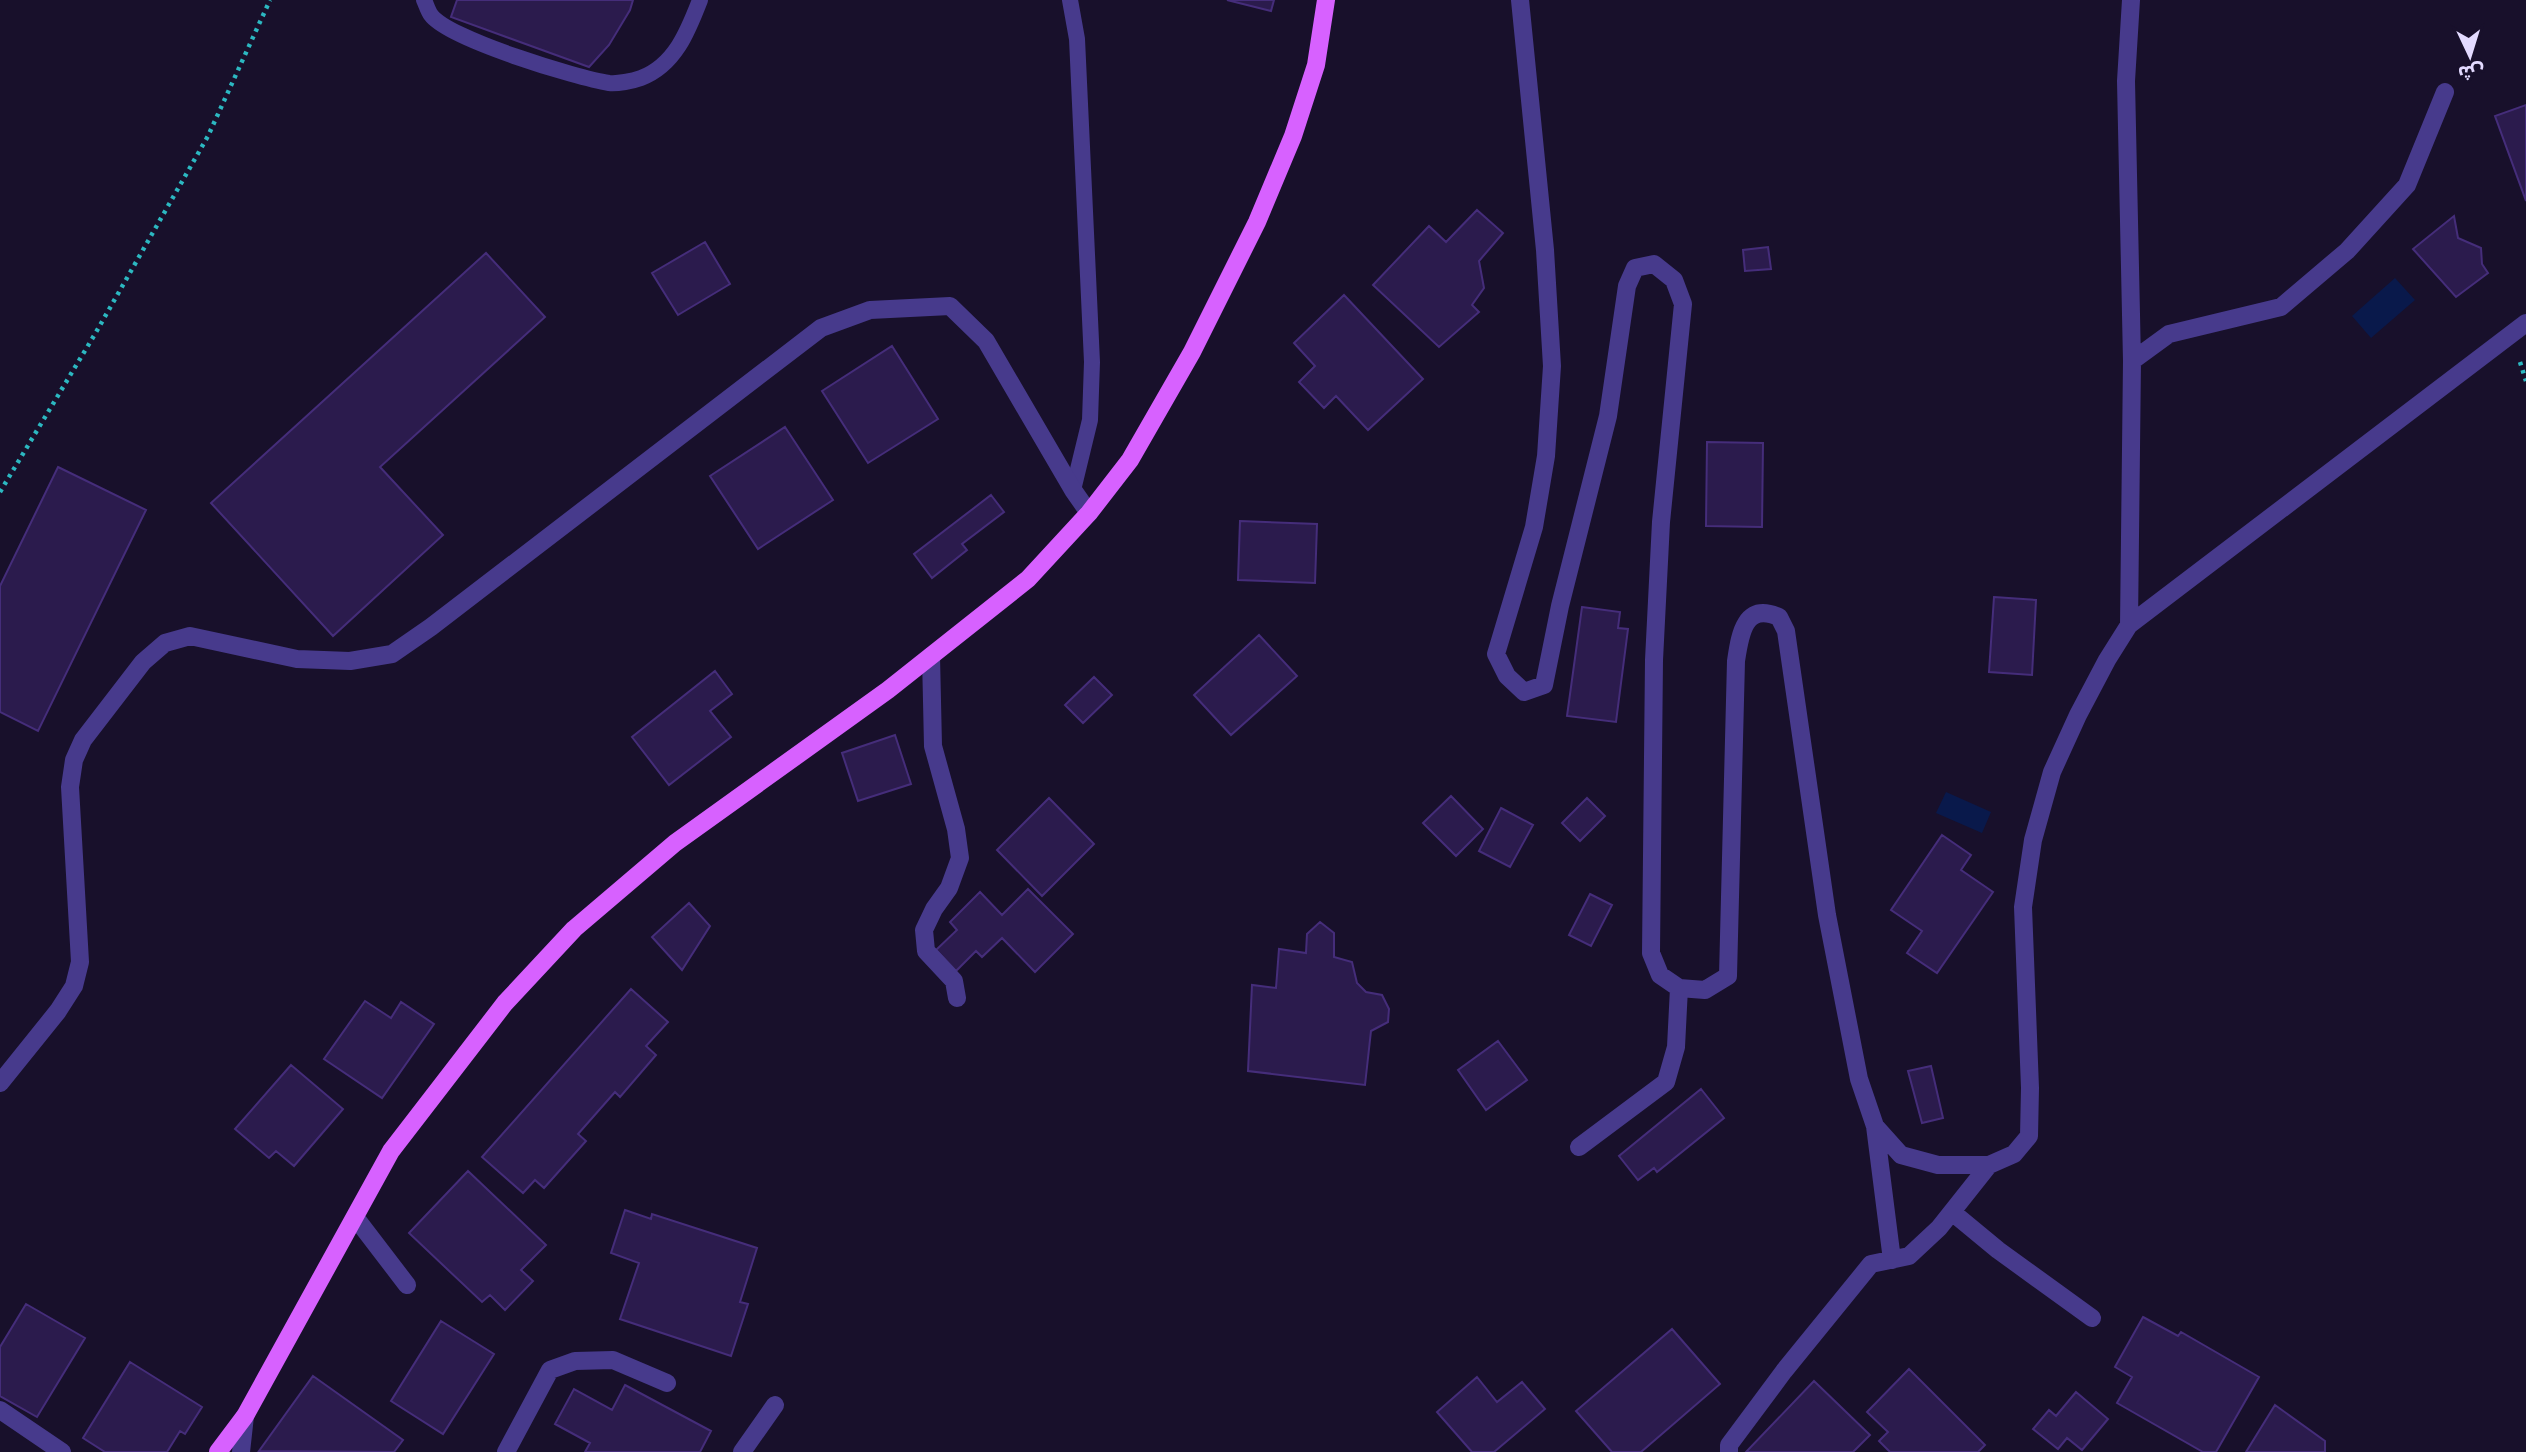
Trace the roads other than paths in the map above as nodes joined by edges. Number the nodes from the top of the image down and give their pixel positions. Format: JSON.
{"nodes":[{"id":1,"x":424,"y":0,"type":"edge"},
{"id":2,"x":700,"y":0,"type":"edge"},
{"id":3,"x":1070,"y":0,"type":"edge"},
{"id":4,"x":1326,"y":0,"type":"edge"},
{"id":5,"x":1520,"y":0,"type":"edge"},
{"id":6,"x":2131,"y":0,"type":"edge"},
{"id":7,"x":2445,"y":92,"type":"dead end"},
{"id":8,"x":2526,"y":323,"type":"edge"},
{"id":9,"x":2132,"y":361,"type":"junction"},
{"id":10,"x":1073,"y":490,"type":"junction"},
{"id":11,"x":1089,"y":513,"type":"junction"},
{"id":12,"x":2129,"y":625,"type":"junction"},
{"id":13,"x":931,"y":656,"type":"junction"},
{"id":14,"x":1679,"y":988,"type":"junction"},
{"id":15,"x":957,"y":999,"type":"dead end"},
{"id":16,"x":0,"y":1083,"type":"edge"},
{"id":17,"x":1875,"y":1126,"type":"junction"},
{"id":18,"x":1579,"y":1147,"type":"dead end"},
{"id":19,"x":1989,"y":1165,"type":"junction"},
{"id":20,"x":1952,"y":1212,"type":"junction"},
{"id":21,"x":355,"y":1217,"type":"junction"},
{"id":22,"x":1892,"y":1260,"type":"junction"},
{"id":23,"x":407,"y":1285,"type":"dead end"},
{"id":24,"x":2092,"y":1318,"type":"dead end"},
{"id":25,"x":667,"y":1383,"type":"dead end"},
{"id":26,"x":775,"y":1405,"type":"dead end"},
{"id":27,"x":0,"y":1410,"type":"edge"},
{"id":28,"x":245,"y":1416,"type":"junction"},
{"id":29,"x":62,"y":1452,"type":"edge"},
{"id":30,"x":218,"y":1452,"type":"edge"},
{"id":31,"x":241,"y":1452,"type":"edge"},
{"id":32,"x":506,"y":1452,"type":"edge"},
{"id":33,"x":742,"y":1452,"type":"edge"},
{"id":34,"x":1729,"y":1452,"type":"edge"}],
"edges":[{"from":1,"to":2,"type":"lane"},
{"from":3,"to":10,"type":"lane"},
{"from":4,"to":11,"type":"main road"},
{"from":5,"to":14,"type":"street"},
{"from":6,"to":9,"type":"street"},
{"from":7,"to":9,"type":"street"},
{"from":8,"to":12,"type":"street"},
{"from":9,"to":12,"type":"street"},
{"from":10,"to":11,"type":"street"},
{"from":10,"to":16,"type":"street"},
{"from":11,"to":13,"type":"main road"},
{"from":12,"to":19,"type":"street"},
{"from":13,"to":15,"type":"street"},
{"from":13,"to":21,"type":"main road"},
{"from":14,"to":17,"type":"street"},
{"from":14,"to":18,"type":"street"},
{"from":17,"to":19,"type":"street"},
{"from":17,"to":22,"type":"street"},
{"from":19,"to":20,"type":"street"},
{"from":20,"to":22,"type":"street"},
{"from":20,"to":24,"type":"street"},
{"from":21,"to":23,"type":"street"},
{"from":21,"to":28,"type":"main road"},
{"from":22,"to":34,"type":"street"},
{"from":25,"to":32,"type":"street"},
{"from":26,"to":33,"type":"street"},
{"from":27,"to":29,"type":"street"},
{"from":28,"to":30,"type":"main road"},
{"from":28,"to":31,"type":"street"}]}
